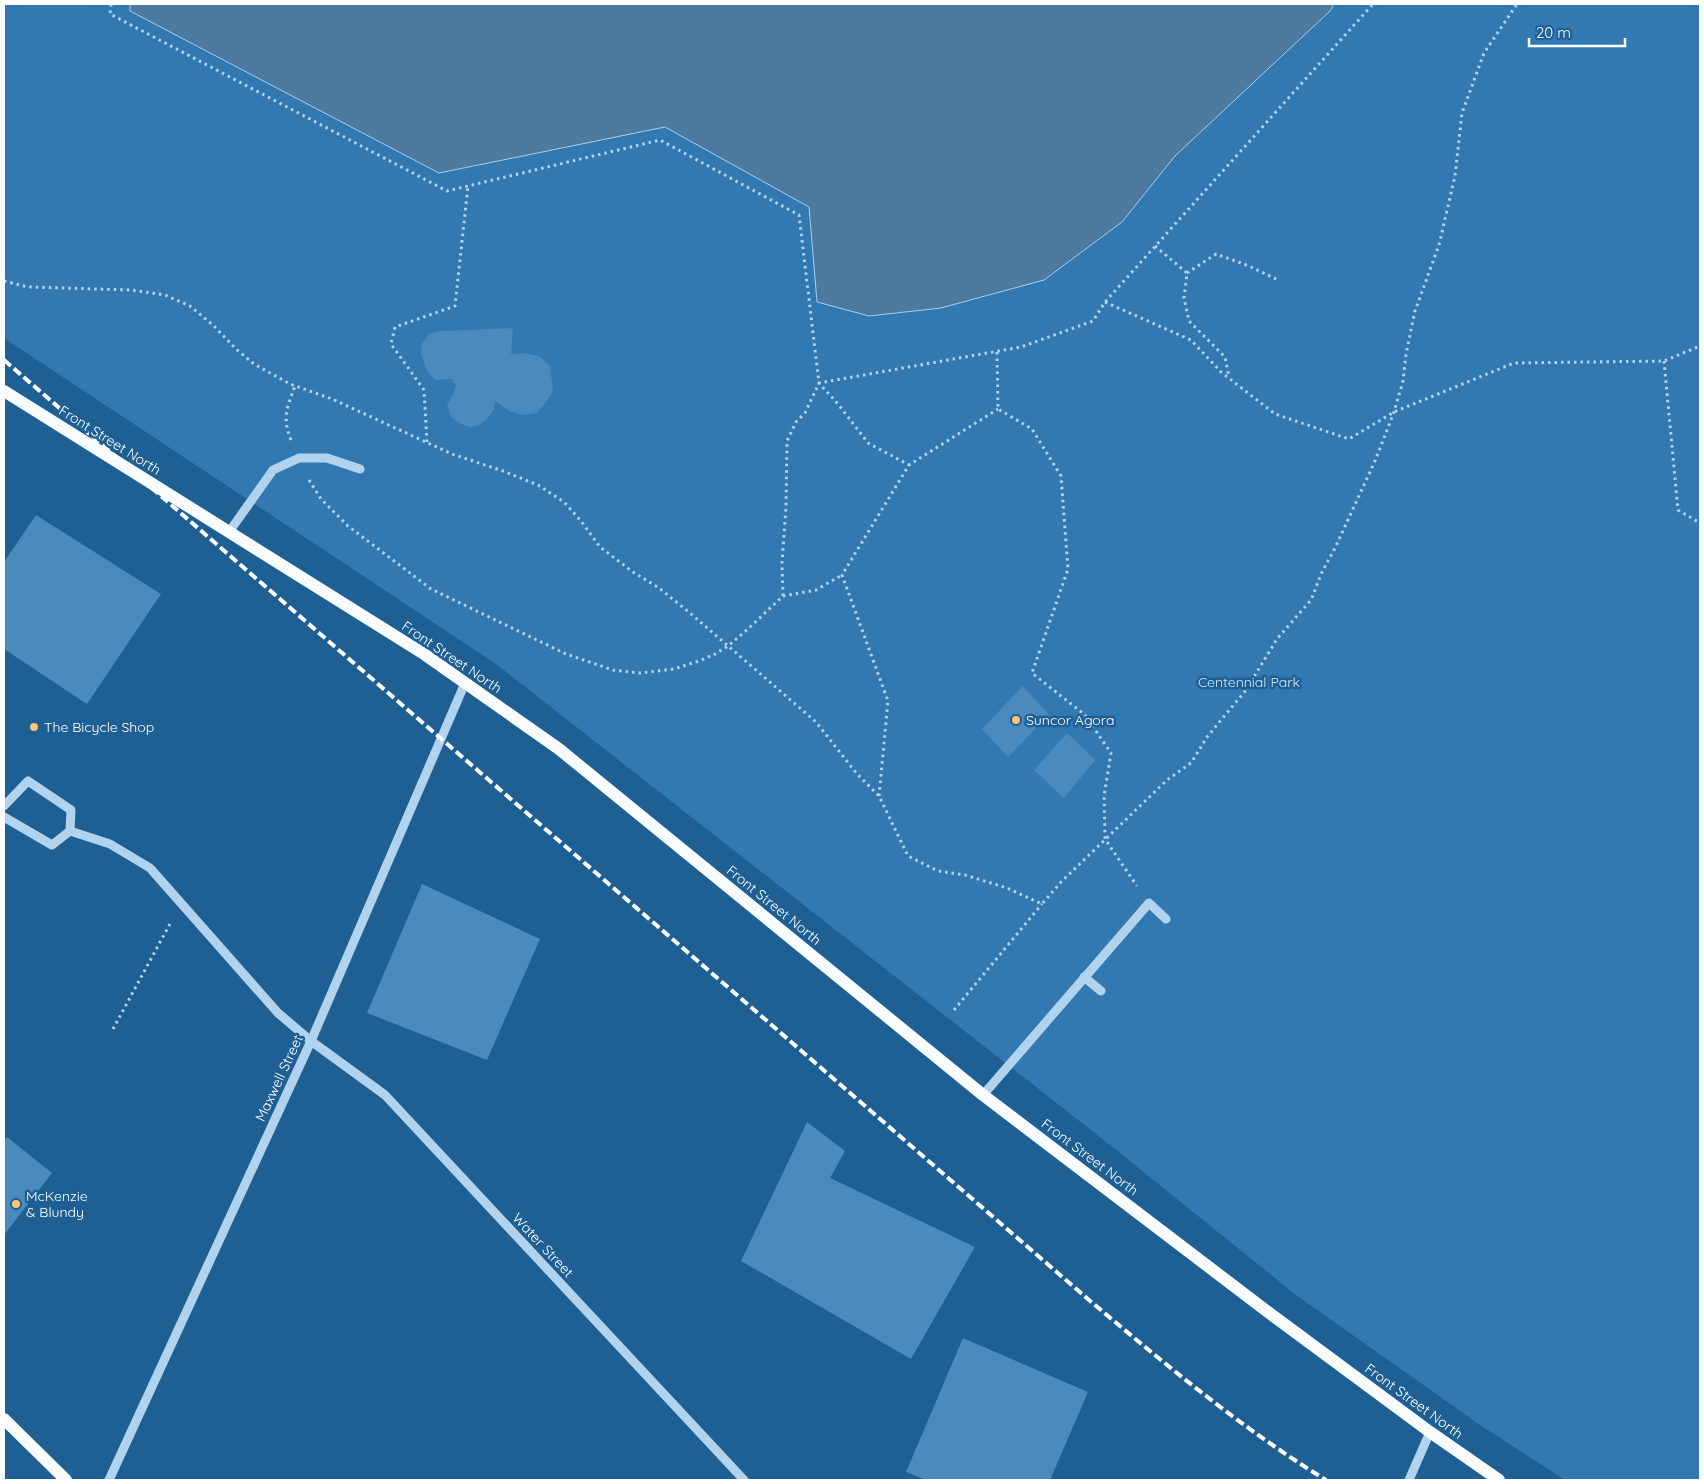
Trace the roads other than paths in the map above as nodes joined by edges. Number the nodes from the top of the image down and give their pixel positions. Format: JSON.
{"nodes":[{"id":1,"x":4,"y":391,"type":"edge"},
{"id":2,"x":360,"y":469,"type":"dead end"},
{"id":3,"x":228,"y":532,"type":"junction"},
{"id":4,"x":465,"y":683,"type":"junction"},
{"id":5,"x":4,"y":806,"type":"edge"},
{"id":6,"x":4,"y":816,"type":"edge"},
{"id":7,"x":70,"y":831,"type":"junction"},
{"id":8,"x":1166,"y":918,"type":"dead end"},
{"id":9,"x":1084,"y":977,"type":"junction"},
{"id":10,"x":1101,"y":991,"type":"dead end"},
{"id":11,"x":311,"y":1041,"type":"junction"},
{"id":12,"x":983,"y":1095,"type":"junction"},
{"id":13,"x":4,"y":1419,"type":"edge"},
{"id":14,"x":1430,"y":1432,"type":"junction"},
{"id":15,"x":66,"y":1480,"type":"edge"},
{"id":16,"x":109,"y":1480,"type":"edge"},
{"id":17,"x":744,"y":1480,"type":"edge"},
{"id":18,"x":1409,"y":1480,"type":"edge"},
{"id":19,"x":1499,"y":1480,"type":"edge"}],
"edges":[{"from":1,"to":3,"type":"main road","name":"Front Street North"},
{"from":2,"to":3,"type":"street"},
{"from":3,"to":4,"type":"main road","name":"Front Street North"},
{"from":4,"to":11,"type":"street","name":"Maxwell Street"},
{"from":4,"to":12,"type":"main road","name":"Front Street North"},
{"from":5,"to":7,"type":"street"},
{"from":6,"to":7,"type":"street"},
{"from":7,"to":11,"type":"street","name":"Water Street"},
{"from":8,"to":9,"type":"street"},
{"from":9,"to":10,"type":"street"},
{"from":9,"to":12,"type":"street"},
{"from":11,"to":16,"type":"street","name":"Maxwell Street"},
{"from":11,"to":17,"type":"street","name":"Water Street"},
{"from":12,"to":14,"type":"main road","name":"Front Street North"},
{"from":13,"to":15,"type":"main road"},
{"from":14,"to":18,"type":"street"},
{"from":14,"to":19,"type":"main road","name":"Front Street North"}]}
